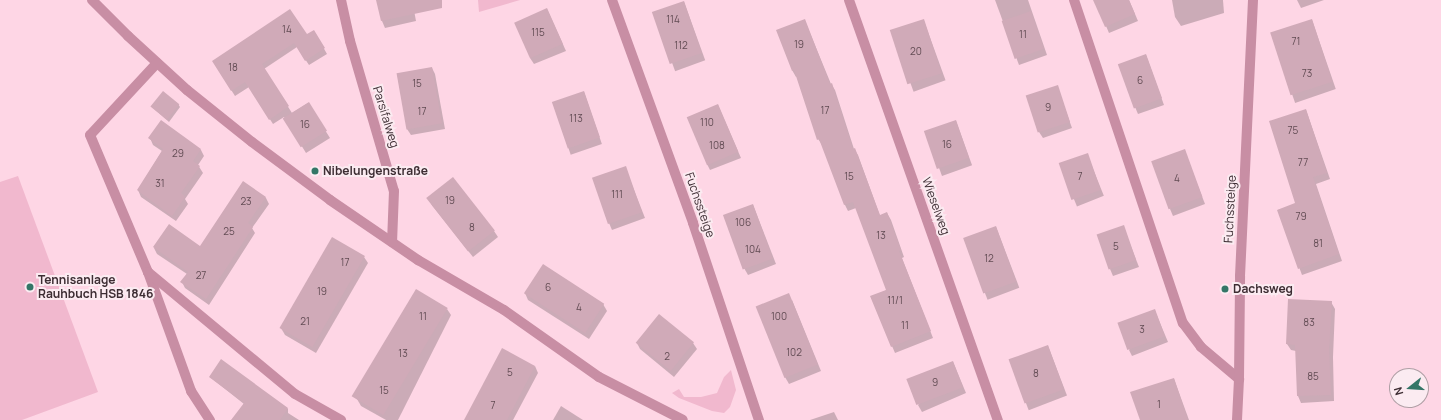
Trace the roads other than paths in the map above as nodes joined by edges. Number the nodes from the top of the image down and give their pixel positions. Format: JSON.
{"nodes":[{"id":1,"x":92,"y":0,"type":"edge"},
{"id":2,"x":341,"y":0,"type":"edge"},
{"id":3,"x":612,"y":0,"type":"edge"},
{"id":4,"x":849,"y":0,"type":"edge"},
{"id":5,"x":1074,"y":0,"type":"edge"},
{"id":6,"x":1253,"y":0,"type":"edge"},
{"id":7,"x":157,"y":63,"type":"junction"},
{"id":8,"x":392,"y":242,"type":"junction"},
{"id":9,"x":148,"y":272,"type":"junction"},
{"id":10,"x":1240,"y":379,"type":"junction"},
{"id":11,"x":210,"y":420,"type":"edge"},
{"id":12,"x":341,"y":420,"type":"edge"},
{"id":13,"x":683,"y":420,"type":"edge"},
{"id":14,"x":759,"y":420,"type":"edge"},
{"id":15,"x":998,"y":420,"type":"edge"},
{"id":16,"x":1236,"y":420,"type":"edge"}],
"edges":[{"from":1,"to":7,"type":"street"},
{"from":2,"to":8,"type":"street","name":"Parsifalweg"},
{"from":3,"to":14,"type":"street","name":"Fuchssteige"},
{"from":4,"to":15,"type":"street","name":"Wieselweg"},
{"from":5,"to":10,"type":"street"},
{"from":6,"to":10,"type":"street","name":"Fuchssteige"},
{"from":7,"to":8,"type":"street"},
{"from":7,"to":9,"type":"street"},
{"from":8,"to":13,"type":"street"},
{"from":9,"to":11,"type":"street"},
{"from":9,"to":12,"type":"street"},
{"from":10,"to":16,"type":"street","name":"Fuchssteige"}]}
